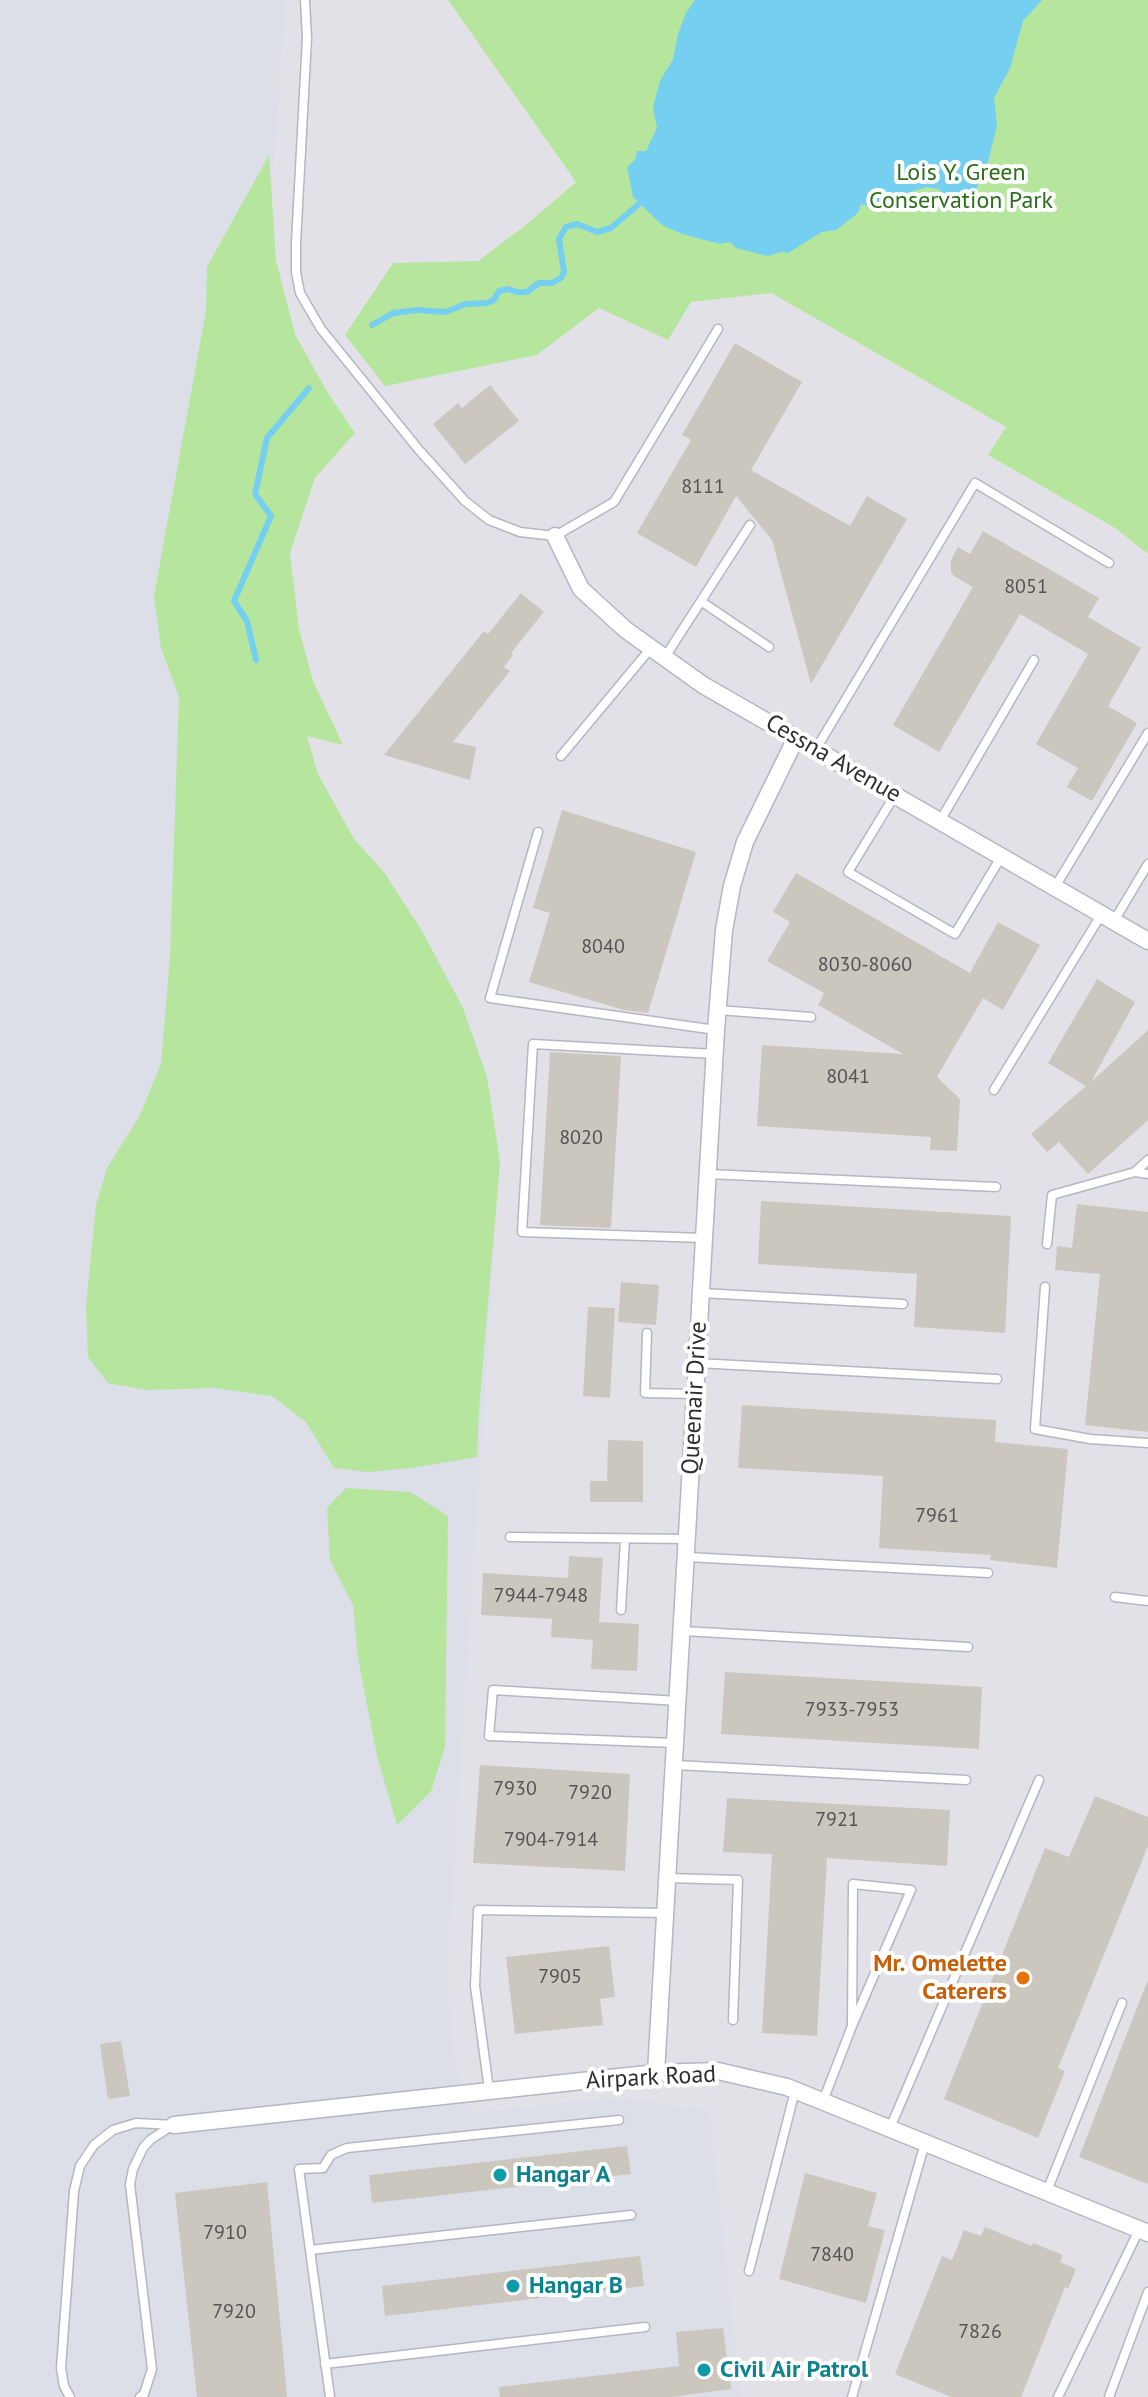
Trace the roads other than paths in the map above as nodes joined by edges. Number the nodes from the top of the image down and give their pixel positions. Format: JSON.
{"nodes":[{"id":1,"x":305,"y":0,"type":"edge"},
{"id":2,"x":718,"y":329,"type":"dead end"},
{"id":3,"x":750,"y":525,"type":"dead end"},
{"id":4,"x":555,"y":536,"type":"junction"},
{"id":5,"x":1109,"y":563,"type":"dead end"},
{"id":6,"x":702,"y":602,"type":"junction"},
{"id":7,"x":769,"y":647,"type":"dead end"},
{"id":8,"x":658,"y":652,"type":"junction"},
{"id":9,"x":1034,"y":660,"type":"dead end"},
{"id":10,"x":1148,"y":733,"type":"edge"},
{"id":11,"x":796,"y":738,"type":"junction"},
{"id":12,"x":816,"y":749,"type":"junction"},
{"id":13,"x":561,"y":756,"type":"dead end"},
{"id":14,"x":895,"y":794,"type":"junction"},
{"id":15,"x":940,"y":821,"type":"junction"},
{"id":16,"x":538,"y":832,"type":"dead end"},
{"id":17,"x":1001,"y":857,"type":"junction"},
{"id":18,"x":1148,"y":864,"type":"edge"},
{"id":19,"x":1055,"y":887,"type":"junction"},
{"id":20,"x":1108,"y":918,"type":"junction"},
{"id":21,"x":1148,"y":941,"type":"edge"},
{"id":22,"x":717,"y":1010,"type":"junction"},
{"id":23,"x":811,"y":1017,"type":"dead end"},
{"id":24,"x":716,"y":1030,"type":"junction"},
{"id":25,"x":715,"y":1054,"type":"junction"},
{"id":26,"x":994,"y":1090,"type":"dead end"},
{"id":27,"x":1148,"y":1160,"type":"edge"},
{"id":28,"x":1135,"y":1172,"type":"junction"},
{"id":29,"x":708,"y":1174,"type":"junction"},
{"id":30,"x":1148,"y":1174,"type":"edge"},
{"id":31,"x":996,"y":1187,"type":"dead end"},
{"id":32,"x":704,"y":1238,"type":"junction"},
{"id":33,"x":1047,"y":1244,"type":"dead end"},
{"id":34,"x":1045,"y":1287,"type":"dead end"},
{"id":35,"x":701,"y":1293,"type":"junction"},
{"id":36,"x":903,"y":1304,"type":"dead end"},
{"id":37,"x":647,"y":1333,"type":"dead end"},
{"id":38,"x":697,"y":1363,"type":"junction"},
{"id":39,"x":997,"y":1379,"type":"dead end"},
{"id":40,"x":696,"y":1394,"type":"junction"},
{"id":41,"x":1148,"y":1443,"type":"edge"},
{"id":42,"x":510,"y":1537,"type":"dead end"},
{"id":43,"x":625,"y":1539,"type":"junction"},
{"id":44,"x":688,"y":1539,"type":"junction"},
{"id":45,"x":687,"y":1557,"type":"junction"},
{"id":46,"x":988,"y":1573,"type":"dead end"},
{"id":47,"x":1115,"y":1597,"type":"dead end"},
{"id":48,"x":1148,"y":1601,"type":"edge"},
{"id":49,"x":621,"y":1610,"type":"dead end"},
{"id":50,"x":683,"y":1631,"type":"junction"},
{"id":51,"x":968,"y":1647,"type":"dead end"},
{"id":52,"x":679,"y":1701,"type":"junction"},
{"id":53,"x":676,"y":1743,"type":"junction"},
{"id":54,"x":675,"y":1765,"type":"junction"},
{"id":55,"x":966,"y":1780,"type":"dead end"},
{"id":56,"x":1039,"y":1780,"type":"dead end"},
{"id":57,"x":668,"y":1878,"type":"junction"},
{"id":58,"x":666,"y":1913,"type":"junction"},
{"id":59,"x":1122,"y":2003,"type":"dead end"},
{"id":60,"x":733,"y":2020,"type":"dead end"},
{"id":61,"x":852,"y":2026,"type":"junction"},
{"id":62,"x":656,"y":2073,"type":"junction"},
{"id":63,"x":490,"y":2091,"type":"junction"},
{"id":64,"x":795,"y":2091,"type":"junction"},
{"id":65,"x":823,"y":2102,"type":"junction"},
{"id":66,"x":619,"y":2120,"type":"dead end"},
{"id":67,"x":174,"y":2125,"type":"junction"},
{"id":68,"x":890,"y":2129,"type":"junction"},
{"id":69,"x":925,"y":2143,"type":"junction"},
{"id":70,"x":1046,"y":2192,"type":"junction"},
{"id":71,"x":631,"y":2215,"type":"dead end"},
{"id":72,"x":1144,"y":2231,"type":"edge"},
{"id":73,"x":310,"y":2250,"type":"junction"},
{"id":74,"x":749,"y":2271,"type":"dead end"},
{"id":75,"x":1148,"y":2292,"type":"edge"},
{"id":76,"x":645,"y":2327,"type":"dead end"},
{"id":77,"x":325,"y":2364,"type":"junction"},
{"id":78,"x":143,"y":2396,"type":"edge"},
{"id":79,"x":70,"y":2397,"type":"edge"},
{"id":80,"x":330,"y":2397,"type":"edge"},
{"id":81,"x":852,"y":2397,"type":"edge"},
{"id":82,"x":1058,"y":2397,"type":"edge"},
{"id":83,"x":1109,"y":2397,"type":"edge"}],
"edges":[{"from":1,"to":4,"type":"lane"},
{"from":2,"to":4,"type":"lane"},
{"from":3,"to":6,"type":"lane"},
{"from":4,"to":8,"type":"street","name":"Cessna Avenue"},
{"from":5,"to":12,"type":"lane"},
{"from":6,"to":7,"type":"lane"},
{"from":6,"to":8,"type":"lane"},
{"from":8,"to":11,"type":"street","name":"Cessna Avenue"},
{"from":8,"to":13,"type":"lane"},
{"from":9,"to":15,"type":"lane"},
{"from":10,"to":19,"type":"lane"},
{"from":11,"to":12,"type":"street","name":"Cessna Avenue"},
{"from":11,"to":22,"type":"street","name":"Queenair Drive"},
{"from":12,"to":14,"type":"street","name":"Cessna Avenue"},
{"from":14,"to":15,"type":"street","name":"Cessna Avenue"},
{"from":14,"to":17,"type":"lane"},
{"from":15,"to":17,"type":"street","name":"Cessna Avenue"},
{"from":16,"to":24,"type":"lane"},
{"from":17,"to":19,"type":"street","name":"Cessna Avenue"},
{"from":18,"to":20,"type":"lane"},
{"from":19,"to":20,"type":"street","name":"Cessna Avenue"},
{"from":20,"to":21,"type":"street","name":"Cessna Avenue"},
{"from":20,"to":26,"type":"lane"},
{"from":22,"to":23,"type":"lane"},
{"from":22,"to":24,"type":"street","name":"Queenair Drive"},
{"from":24,"to":25,"type":"street","name":"Queenair Drive"},
{"from":25,"to":29,"type":"street","name":"Queenair Drive"},
{"from":25,"to":32,"type":"lane"},
{"from":27,"to":28,"type":"lane"},
{"from":28,"to":30,"type":"lane"},
{"from":28,"to":33,"type":"lane"},
{"from":29,"to":31,"type":"lane"},
{"from":29,"to":32,"type":"street","name":"Queenair Drive"},
{"from":32,"to":35,"type":"street","name":"Queenair Drive"},
{"from":34,"to":41,"type":"lane"},
{"from":35,"to":36,"type":"lane"},
{"from":35,"to":38,"type":"street","name":"Queenair Drive"},
{"from":37,"to":40,"type":"lane"},
{"from":38,"to":39,"type":"lane"},
{"from":38,"to":40,"type":"street","name":"Queenair Drive"},
{"from":40,"to":44,"type":"street","name":"Queenair Drive"},
{"from":42,"to":43,"type":"lane"},
{"from":43,"to":44,"type":"lane"},
{"from":43,"to":49,"type":"lane"},
{"from":44,"to":45,"type":"street","name":"Queenair Drive"},
{"from":45,"to":46,"type":"lane"},
{"from":45,"to":50,"type":"street","name":"Queenair Drive"},
{"from":47,"to":48,"type":"lane"},
{"from":50,"to":51,"type":"lane"},
{"from":50,"to":52,"type":"street","name":"Queenair Drive"},
{"from":52,"to":53,"type":"street","name":"Queenair Drive"},
{"from":52,"to":53,"type":"lane"},
{"from":53,"to":54,"type":"street","name":"Queenair Drive"},
{"from":54,"to":55,"type":"lane"},
{"from":54,"to":57,"type":"street","name":"Queenair Drive"},
{"from":56,"to":68,"type":"lane"},
{"from":57,"to":58,"type":"street","name":"Queenair Drive"},
{"from":57,"to":60,"type":"lane"},
{"from":58,"to":62,"type":"street","name":"Queenair Drive"},
{"from":58,"to":63,"type":"lane"},
{"from":59,"to":70,"type":"lane"},
{"from":61,"to":61,"type":"lane"},
{"from":61,"to":65,"type":"lane"},
{"from":62,"to":63,"type":"street","name":"Airpark Road"},
{"from":62,"to":64,"type":"street","name":"Airpark Road"},
{"from":63,"to":67,"type":"street","name":"Airpark Road"},
{"from":64,"to":65,"type":"street","name":"Airpark Road"},
{"from":64,"to":74,"type":"lane"},
{"from":65,"to":68,"type":"street","name":"Airpark Road"},
{"from":66,"to":73,"type":"lane"},
{"from":67,"to":78,"type":"lane"},
{"from":67,"to":79,"type":"lane"},
{"from":68,"to":69,"type":"street","name":"Airpark Road"},
{"from":69,"to":70,"type":"street","name":"Airpark Road"},
{"from":69,"to":81,"type":"lane"},
{"from":70,"to":72,"type":"street","name":"Airpark Road"},
{"from":71,"to":73,"type":"lane"},
{"from":72,"to":82,"type":"lane"},
{"from":73,"to":77,"type":"lane"},
{"from":75,"to":83,"type":"lane"},
{"from":76,"to":77,"type":"lane"},
{"from":77,"to":80,"type":"lane"}]}
